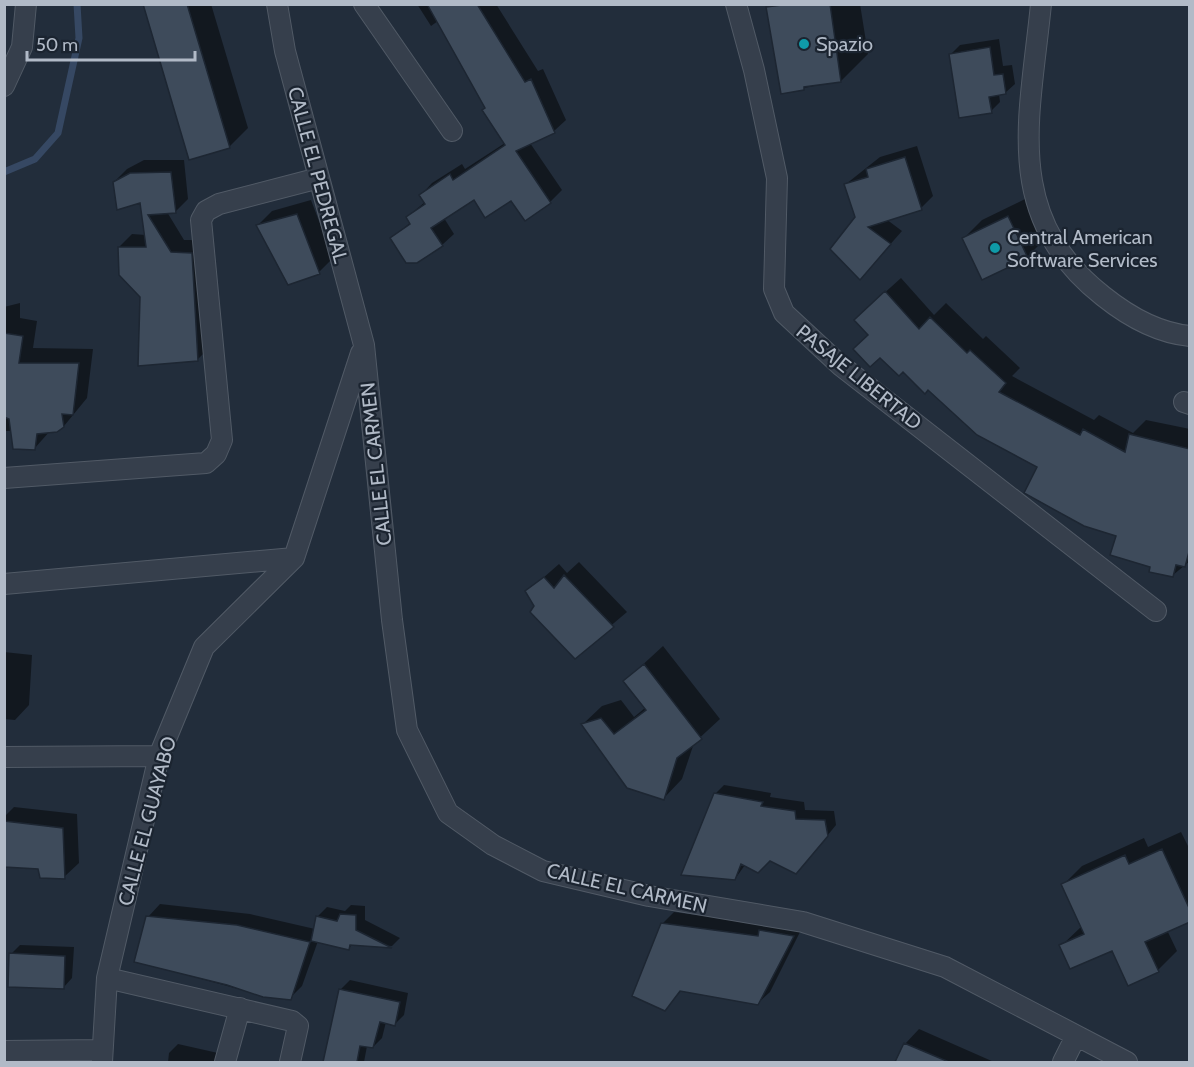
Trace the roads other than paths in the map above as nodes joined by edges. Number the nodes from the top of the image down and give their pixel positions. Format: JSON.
{"nodes":[{"id":1,"x":26,"y":4,"type":"edge"},
{"id":2,"x":277,"y":4,"type":"edge"},
{"id":3,"x":364,"y":4,"type":"edge"},
{"id":4,"x":736,"y":4,"type":"edge"},
{"id":5,"x":1041,"y":4,"type":"edge"},
{"id":6,"x":4,"y":86,"type":"edge"},
{"id":7,"x":452,"y":131,"type":"dead end"},
{"id":8,"x":319,"y":178,"type":"junction"},
{"id":9,"x":1190,"y":336,"type":"edge"},
{"id":10,"x":364,"y":345,"type":"junction"},
{"id":11,"x":4,"y":478,"type":"edge"},
{"id":12,"x":294,"y":558,"type":"junction"},
{"id":13,"x":4,"y":584,"type":"edge"},
{"id":14,"x":1156,"y":611,"type":"dead end"},
{"id":15,"x":159,"y":756,"type":"junction"},
{"id":16,"x":4,"y":757,"type":"edge"},
{"id":17,"x":107,"y":978,"type":"junction"},
{"id":18,"x":240,"y":1008,"type":"junction"},
{"id":19,"x":1076,"y":1036,"type":"junction"},
{"id":20,"x":4,"y":1051,"type":"edge"},
{"id":21,"x":102,"y":1056,"type":"edge"},
{"id":22,"x":225,"y":1062,"type":"edge"},
{"id":23,"x":290,"y":1062,"type":"edge"},
{"id":24,"x":1063,"y":1062,"type":"edge"},
{"id":25,"x":1127,"y":1062,"type":"edge"}],
"edges":[{"from":1,"to":6,"type":"street"},
{"from":2,"to":8,"type":"street","name":"CALLE EL PEDREGAL"},
{"from":3,"to":7,"type":"street"},
{"from":4,"to":14,"type":"street","name":"PASAJE LIBERTAD"},
{"from":5,"to":9,"type":"street"},
{"from":8,"to":10,"type":"street","name":"CALLE EL PEDREGAL"},
{"from":8,"to":11,"type":"street"},
{"from":10,"to":12,"type":"street","name":"CALLE EL GUAYABO"},
{"from":10,"to":19,"type":"street","name":"CALLE EL CARMEN"},
{"from":12,"to":13,"type":"street"},
{"from":12,"to":15,"type":"street","name":"CALLE EL GUAYABO"},
{"from":15,"to":16,"type":"street"},
{"from":15,"to":17,"type":"street","name":"CALLE EL GUAYABO"},
{"from":17,"to":18,"type":"street"},
{"from":17,"to":21,"type":"street","name":"CALLE EL GUAYABO"},
{"from":18,"to":22,"type":"street"},
{"from":18,"to":23,"type":"street"},
{"from":19,"to":24,"type":"street"},
{"from":19,"to":25,"type":"street","name":"CALLE EL CARMEN"},
{"from":20,"to":21,"type":"street"}]}
